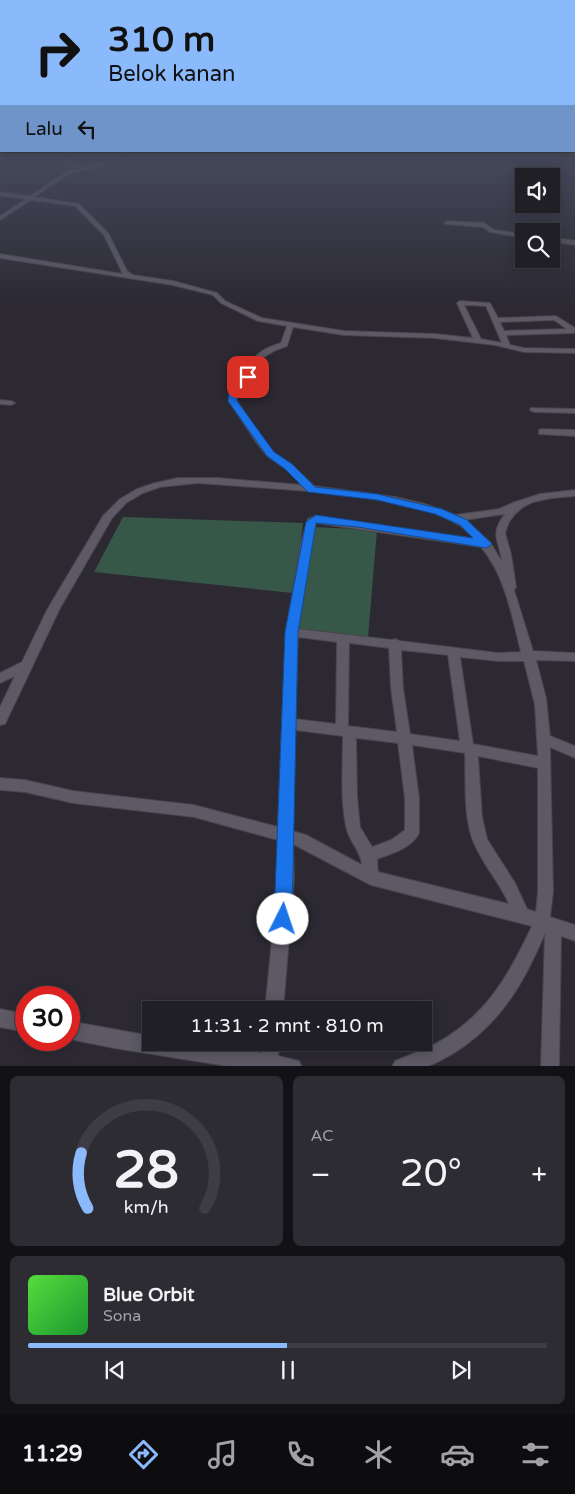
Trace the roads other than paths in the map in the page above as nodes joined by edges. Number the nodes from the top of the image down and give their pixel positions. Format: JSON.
{"nodes":[{"id":1,"x":18,"y":206,"type":"edge"},
{"id":2,"x":78,"y":206,"type":"edge"},
{"id":3,"x":0,"y":218,"type":"edge"},
{"id":4,"x":447,"y":223,"type":"dead end"},
{"id":5,"x":515,"y":235,"type":"edge"},
{"id":6,"x":560,"y":240,"type":"edge"},
{"id":7,"x":575,"y":243,"type":"edge"},
{"id":8,"x":0,"y":256,"type":"edge"},
{"id":9,"x":131,"y":277,"type":"junction"},
{"id":10,"x":496,"y":320,"type":"junction"},
{"id":11,"x":291,"y":324,"type":"junction"},
{"id":12,"x":502,"y":333,"type":"junction"},
{"id":13,"x":478,"y":341,"type":"junction"},
{"id":14,"x":508,"y":346,"type":"junction"},
{"id":15,"x":575,"y":351,"type":"edge"},
{"id":16,"x":0,"y":402,"type":"edge"},
{"id":17,"x":11,"y":402,"type":"dead end"},
{"id":18,"x":534,"y":410,"type":"dead end"},
{"id":19,"x":575,"y":411,"type":"edge"},
{"id":20,"x":542,"y":432,"type":"dead end"},
{"id":21,"x":575,"y":433,"type":"edge"},
{"id":22,"x":312,"y":489,"type":"junction"},
{"id":23,"x":575,"y":493,"type":"edge"},
{"id":24,"x":523,"y":501,"type":"junction"},
{"id":25,"x":456,"y":518,"type":"junction"},
{"id":26,"x":486,"y":544,"type":"junction"},
{"id":27,"x":512,"y":596,"type":"junction"},
{"id":28,"x":292,"y":632,"type":"junction"},
{"id":29,"x":343,"y":639,"type":"junction"},
{"id":30,"x":395,"y":643,"type":"junction"},
{"id":31,"x":453,"y":651,"type":"junction"},
{"id":32,"x":529,"y":657,"type":"junction"},
{"id":33,"x":575,"y":657,"type":"edge"},
{"id":34,"x":26,"y":665,"type":"junction"},
{"id":35,"x":0,"y":678,"type":"edge"},
{"id":36,"x":0,"y":720,"type":"edge"},
{"id":37,"x":290,"y":724,"type":"junction"},
{"id":38,"x":346,"y":731,"type":"junction"},
{"id":39,"x":542,"y":738,"type":"junction"},
{"id":40,"x":406,"y":739,"type":"junction"},
{"id":41,"x":469,"y":749,"type":"junction"},
{"id":42,"x":575,"y":752,"type":"edge"},
{"id":43,"x":543,"y":762,"type":"junction"},
{"id":44,"x":0,"y":784,"type":"edge"},
{"id":45,"x":285,"y":836,"type":"junction"},
{"id":46,"x":369,"y":855,"type":"junction"},
{"id":47,"x":371,"y":878,"type":"junction"},
{"id":48,"x":522,"y":915,"type":"junction"},
{"id":49,"x":547,"y":923,"type":"junction"},
{"id":50,"x":575,"y":933,"type":"edge"},
{"id":51,"x":275,"y":1001,"type":"edge"},
{"id":52,"x":0,"y":1018,"type":"edge"},
{"id":53,"x":15,"y":1021,"type":"edge"},
{"id":54,"x":80,"y":1032,"type":"edge"},
{"id":55,"x":270,"y":1051,"type":"edge"},
{"id":56,"x":269,"y":1062,"type":"junction"},
{"id":57,"x":293,"y":1066,"type":"edge"},
{"id":58,"x":401,"y":1066,"type":"edge"},
{"id":59,"x":550,"y":1066,"type":"edge"}],
"edges":[{"from":1,"to":3,"type":"street"},
{"from":2,"to":9,"type":"street"},
{"from":4,"to":5,"type":"street"},
{"from":6,"to":7,"type":"street"},
{"from":8,"to":9,"type":"street"},
{"from":9,"to":11,"type":"street"},
{"from":10,"to":12,"type":"street"},
{"from":10,"to":12,"type":"street"},
{"from":10,"to":13,"type":"street"},
{"from":11,"to":13,"type":"street"},
{"from":11,"to":22,"type":"street"},
{"from":12,"to":14,"type":"street"},
{"from":13,"to":14,"type":"street"},
{"from":14,"to":15,"type":"street"},
{"from":16,"to":17,"type":"street"},
{"from":18,"to":19,"type":"street"},
{"from":20,"to":21,"type":"street"},
{"from":22,"to":25,"type":"street"},
{"from":22,"to":34,"type":"street"},
{"from":23,"to":24,"type":"street"},
{"from":24,"to":25,"type":"street"},
{"from":24,"to":27,"type":"street"},
{"from":25,"to":26,"type":"street"},
{"from":26,"to":27,"type":"street"},
{"from":26,"to":28,"type":"street"},
{"from":27,"to":32,"type":"street"},
{"from":28,"to":29,"type":"street"},
{"from":28,"to":37,"type":"street"},
{"from":29,"to":30,"type":"street"},
{"from":29,"to":38,"type":"street"},
{"from":30,"to":31,"type":"street"},
{"from":30,"to":40,"type":"street"},
{"from":31,"to":32,"type":"street"},
{"from":31,"to":41,"type":"street"},
{"from":32,"to":33,"type":"street"},
{"from":32,"to":39,"type":"street"},
{"from":34,"to":35,"type":"street"},
{"from":34,"to":36,"type":"street"},
{"from":37,"to":38,"type":"street"},
{"from":37,"to":45,"type":"street"},
{"from":38,"to":40,"type":"street"},
{"from":38,"to":46,"type":"street"},
{"from":39,"to":42,"type":"street"},
{"from":39,"to":43,"type":"street"},
{"from":40,"to":41,"type":"street"},
{"from":40,"to":46,"type":"street"},
{"from":41,"to":43,"type":"street"},
{"from":41,"to":48,"type":"street"},
{"from":43,"to":49,"type":"street"},
{"from":44,"to":45,"type":"street"},
{"from":45,"to":47,"type":"street"},
{"from":45,"to":51,"type":"street"},
{"from":46,"to":47,"type":"street"},
{"from":47,"to":48,"type":"street"},
{"from":48,"to":49,"type":"street"},
{"from":49,"to":50,"type":"street"},
{"from":49,"to":58,"type":"street"},
{"from":49,"to":59,"type":"street"},
{"from":52,"to":53,"type":"street"},
{"from":54,"to":56,"type":"street"},
{"from":55,"to":56,"type":"street"},
{"from":56,"to":57,"type":"street"}]}
